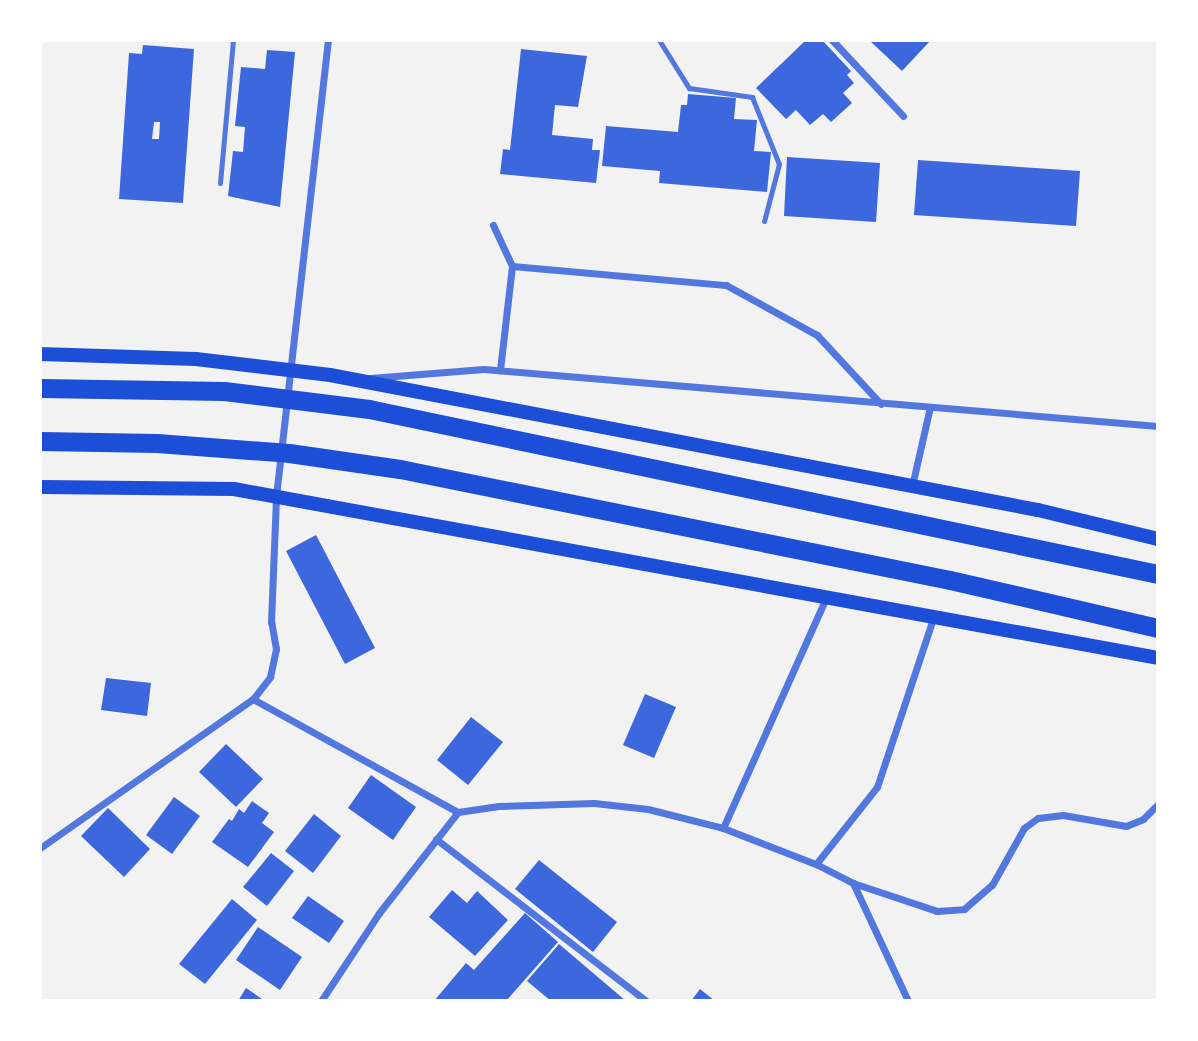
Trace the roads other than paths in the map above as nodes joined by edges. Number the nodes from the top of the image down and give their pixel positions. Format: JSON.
{"nodes":[{"id":1,"x":233,"y":40,"type":"edge"},
{"id":2,"x":328,"y":40,"type":"edge"},
{"id":3,"x":659,"y":40,"type":"edge"},
{"id":4,"x":832,"y":40,"type":"edge"},
{"id":5,"x":902,"y":116,"type":"dead end"},
{"id":6,"x":220,"y":183,"type":"dead end"},
{"id":7,"x":764,"y":221,"type":"dead end"},
{"id":8,"x":493,"y":225,"type":"dead end"},
{"id":9,"x":512,"y":266,"type":"junction"},
{"id":10,"x":40,"y":354,"type":"edge"},
{"id":11,"x":500,"y":370,"type":"junction"},
{"id":12,"x":293,"y":371,"type":"junction"},
{"id":13,"x":351,"y":379,"type":"junction"},
{"id":14,"x":40,"y":388,"type":"edge"},
{"id":15,"x":882,"y":404,"type":"junction"},
{"id":16,"x":930,"y":407,"type":"junction"},
{"id":17,"x":1158,"y":426,"type":"edge"},
{"id":18,"x":40,"y":441,"type":"edge"},
{"id":19,"x":912,"y":486,"type":"junction"},
{"id":20,"x":40,"y":487,"type":"edge"},
{"id":21,"x":276,"y":496,"type":"junction"},
{"id":22,"x":1158,"y":539,"type":"edge"},
{"id":23,"x":1158,"y":574,"type":"edge"},
{"id":24,"x":826,"y":598,"type":"junction"},
{"id":25,"x":934,"y":616,"type":"junction"},
{"id":26,"x":1158,"y":628,"type":"edge"},
{"id":27,"x":1158,"y":658,"type":"edge"},
{"id":28,"x":253,"y":699,"type":"junction"},
{"id":29,"x":1158,"y":804,"type":"edge"},
{"id":30,"x":458,"y":812,"type":"junction"},
{"id":31,"x":723,"y":828,"type":"junction"},
{"id":32,"x":436,"y":839,"type":"junction"},
{"id":33,"x":40,"y":848,"type":"edge"},
{"id":34,"x":816,"y":864,"type":"junction"},
{"id":35,"x":853,"y":883,"type":"junction"},
{"id":36,"x":321,"y":1001,"type":"edge"},
{"id":37,"x":646,"y":1001,"type":"edge"},
{"id":38,"x":908,"y":1001,"type":"edge"}],
"edges":[{"from":1,"to":6,"type":"lane"},
{"from":2,"to":12,"type":"street"},
{"from":3,"to":7,"type":"lane"},
{"from":4,"to":5,"type":"street"},
{"from":8,"to":9,"type":"street"},
{"from":9,"to":11,"type":"street"},
{"from":9,"to":15,"type":"street"},
{"from":10,"to":12,"type":"main road"},
{"from":11,"to":13,"type":"street"},
{"from":11,"to":15,"type":"street"},
{"from":12,"to":13,"type":"main road"},
{"from":12,"to":21,"type":"street"},
{"from":13,"to":19,"type":"main road"},
{"from":14,"to":23,"type":"highway"},
{"from":15,"to":16,"type":"street"},
{"from":16,"to":17,"type":"street"},
{"from":16,"to":19,"type":"street"},
{"from":18,"to":26,"type":"highway"},
{"from":19,"to":22,"type":"main road"},
{"from":20,"to":21,"type":"main road"},
{"from":21,"to":24,"type":"main road"},
{"from":21,"to":28,"type":"street"},
{"from":24,"to":25,"type":"main road"},
{"from":24,"to":31,"type":"street"},
{"from":25,"to":27,"type":"main road"},
{"from":25,"to":34,"type":"street"},
{"from":28,"to":30,"type":"street"},
{"from":28,"to":33,"type":"street"},
{"from":29,"to":35,"type":"street"},
{"from":30,"to":31,"type":"street"},
{"from":30,"to":32,"type":"street"},
{"from":31,"to":34,"type":"street"},
{"from":32,"to":36,"type":"street"},
{"from":32,"to":37,"type":"street"},
{"from":34,"to":35,"type":"street"},
{"from":35,"to":38,"type":"street"}]}
